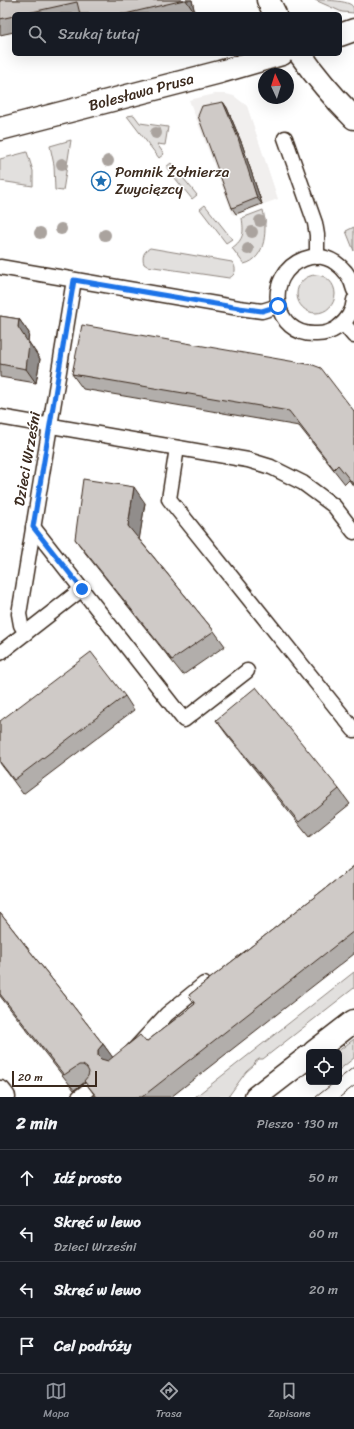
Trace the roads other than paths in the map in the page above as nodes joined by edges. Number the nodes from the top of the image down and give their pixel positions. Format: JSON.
{"nodes":[{"id":1,"x":268,"y":0,"type":"edge"},
{"id":2,"x":274,"y":12,"type":"edge"},
{"id":3,"x":354,"y":30,"type":"edge"},
{"id":4,"x":342,"y":34,"type":"edge"},
{"id":5,"x":275,"y":56,"type":"edge"},
{"id":6,"x":301,"y":56,"type":"edge"},
{"id":7,"x":354,"y":118,"type":"edge"},
{"id":8,"x":0,"y":129,"type":"edge"},
{"id":9,"x":285,"y":138,"type":"dead end"},
{"id":10,"x":317,"y":257,"type":"junction"},
{"id":11,"x":0,"y":268,"type":"edge"},
{"id":12,"x":74,"y":280,"type":"junction"},
{"id":13,"x":354,"y":290,"type":"edge"},
{"id":14,"x":354,"y":300,"type":"edge"},
{"id":15,"x":278,"y":306,"type":"junction"},
{"id":16,"x":343,"y":323,"type":"junction"},
{"id":17,"x":354,"y":336,"type":"edge"},
{"id":18,"x":0,"y":417,"type":"edge"},
{"id":19,"x":50,"y":426,"type":"junction"},
{"id":20,"x":177,"y":448,"type":"junction"},
{"id":21,"x":33,"y":527,"type":"junction"},
{"id":22,"x":354,"y":532,"type":"edge"},
{"id":23,"x":82,"y":589,"type":"junction"},
{"id":24,"x":26,"y":633,"type":"junction"},
{"id":25,"x":0,"y":653,"type":"edge"},
{"id":26,"x":247,"y":671,"type":"dead end"},
{"id":27,"x":354,"y":730,"type":"edge"},
{"id":28,"x":212,"y":978,"type":"edge"},
{"id":29,"x":354,"y":1021,"type":"edge"},
{"id":30,"x":318,"y":1049,"type":"edge"},
{"id":31,"x":306,"y":1058,"type":"edge"},
{"id":32,"x":121,"y":1064,"type":"edge"},
{"id":33,"x":91,"y":1088,"type":"edge"},
{"id":34,"x":0,"y":1092,"type":"edge"},
{"id":35,"x":4,"y":1097,"type":"edge"},
{"id":36,"x":79,"y":1097,"type":"edge"},
{"id":37,"x":256,"y":1097,"type":"edge"}],
"edges":[{"from":1,"to":2,"type":"street"},
{"from":3,"to":4,"type":"street"},
{"from":5,"to":8,"type":"street","name":"Bolesława Prusa"},
{"from":6,"to":7,"type":"street"},
{"from":9,"to":10,"type":"lane"},
{"from":10,"to":13,"type":"lane"},
{"from":10,"to":15,"type":"lane"},
{"from":11,"to":12,"type":"lane"},
{"from":12,"to":15,"type":"lane"},
{"from":12,"to":19,"type":"lane","name":"Dzieci Wrześni"},
{"from":14,"to":16,"type":"lane"},
{"from":15,"to":16,"type":"lane"},
{"from":16,"to":17,"type":"lane"},
{"from":18,"to":19,"type":"lane"},
{"from":19,"to":20,"type":"lane"},
{"from":19,"to":21,"type":"lane","name":"Dzieci Wrześni"},
{"from":20,"to":22,"type":"lane"},
{"from":20,"to":27,"type":"lane"},
{"from":21,"to":23,"type":"lane"},
{"from":21,"to":24,"type":"lane","name":"Dzieci Wrześni"},
{"from":23,"to":24,"type":"lane"},
{"from":23,"to":26,"type":"lane"},
{"from":24,"to":25,"type":"lane"},
{"from":28,"to":32,"type":"lane"},
{"from":29,"to":30,"type":"street"},
{"from":31,"to":37,"type":"street"},
{"from":33,"to":36,"type":"lane"},
{"from":34,"to":35,"type":"street"}]}
